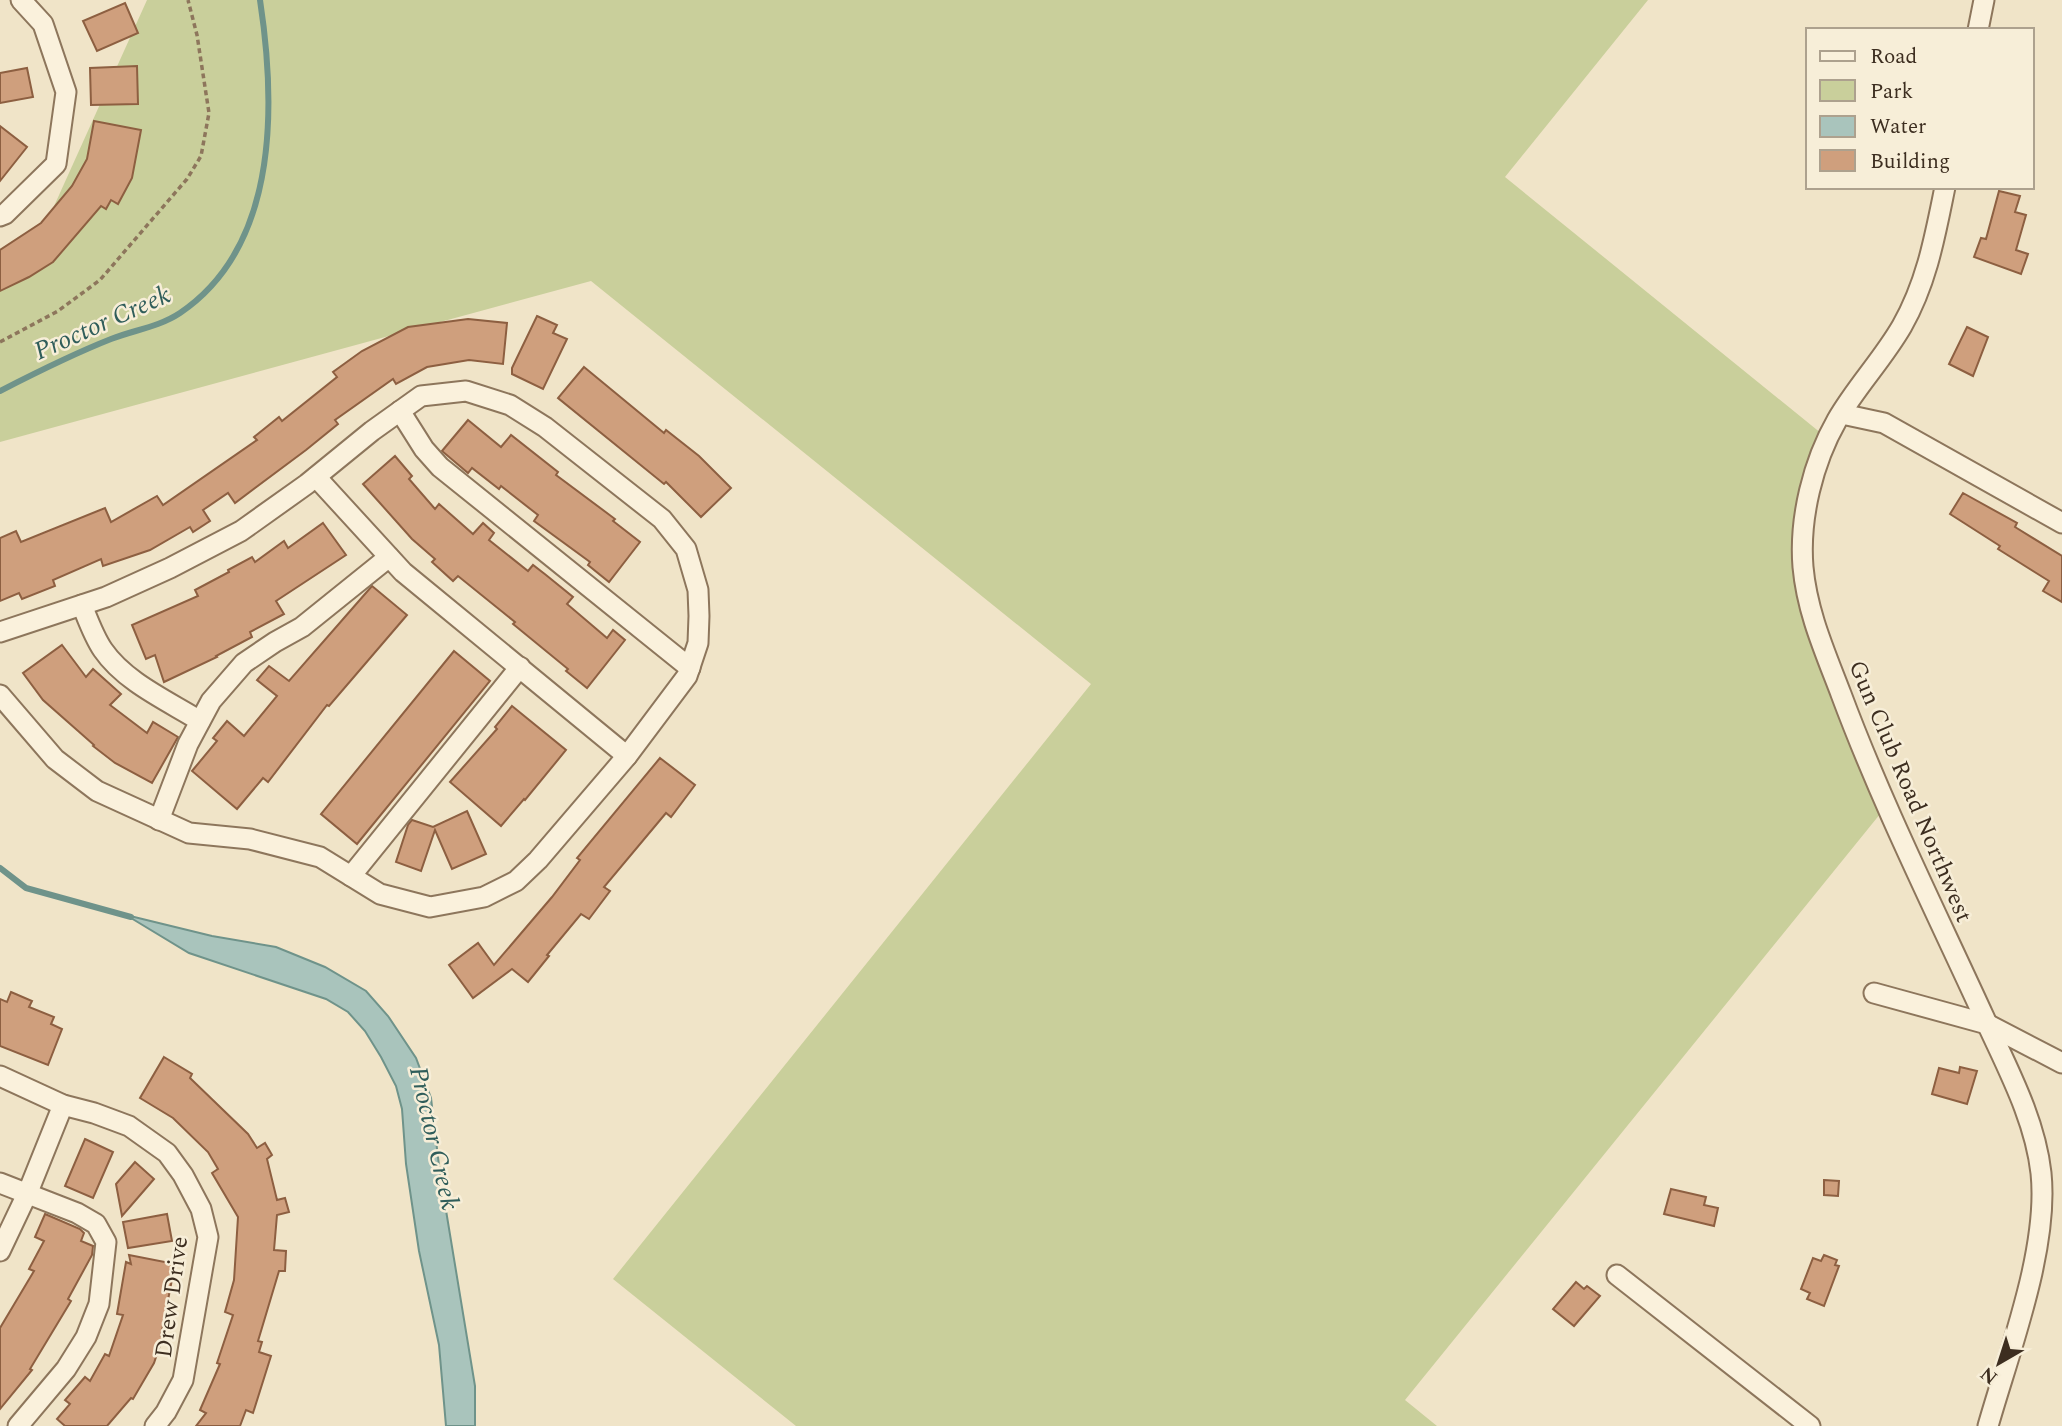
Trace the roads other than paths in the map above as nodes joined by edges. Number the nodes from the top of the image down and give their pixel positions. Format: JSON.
{"nodes":[{"id":1,"x":22,"y":0,"type":"edge"},
{"id":2,"x":1984,"y":0,"type":"edge"},
{"id":3,"x":1978,"y":28,"type":"edge"},
{"id":4,"x":1945,"y":189,"type":"edge"},
{"id":5,"x":0,"y":216,"type":"edge"},
{"id":6,"x":400,"y":411,"type":"junction"},
{"id":7,"x":1842,"y":414,"type":"junction"},
{"id":8,"x":317,"y":477,"type":"junction"},
{"id":9,"x":2062,"y":523,"type":"edge"},
{"id":10,"x":389,"y":557,"type":"junction"},
{"id":11,"x":82,"y":606,"type":"junction"},
{"id":12,"x":0,"y":632,"type":"edge"},
{"id":13,"x":520,"y":667,"type":"junction"},
{"id":14,"x":690,"y":668,"type":"junction"},
{"id":15,"x":0,"y":695,"type":"edge"},
{"id":16,"x":200,"y":721,"type":"junction"},
{"id":17,"x":627,"y":757,"type":"junction"},
{"id":18,"x":159,"y":820,"type":"junction"},
{"id":19,"x":351,"y":876,"type":"junction"},
{"id":20,"x":1874,"y":993,"type":"dead end"},
{"id":21,"x":1987,"y":1024,"type":"junction"},
{"id":22,"x":2062,"y":1063,"type":"edge"},
{"id":23,"x":0,"y":1076,"type":"edge"},
{"id":24,"x":63,"y":1105,"type":"junction"},
{"id":25,"x":0,"y":1183,"type":"edge"},
{"id":26,"x":28,"y":1194,"type":"junction"},
{"id":27,"x":0,"y":1251,"type":"edge"},
{"id":28,"x":1617,"y":1275,"type":"dead end"},
{"id":29,"x":18,"y":1426,"type":"edge"},
{"id":30,"x":155,"y":1426,"type":"edge"},
{"id":31,"x":1810,"y":1426,"type":"edge"},
{"id":32,"x":1988,"y":1426,"type":"edge"}],
"edges":[{"from":1,"to":5,"type":"street"},
{"from":2,"to":3,"type":"street"},
{"from":4,"to":7,"type":"street","name":"Gun Club Road Northwest"},
{"from":6,"to":8,"type":"street"},
{"from":6,"to":14,"type":"street"},
{"from":6,"to":14,"type":"street"},
{"from":7,"to":9,"type":"street"},
{"from":7,"to":21,"type":"street","name":"Gun Club Road Northwest"},
{"from":8,"to":10,"type":"street"},
{"from":8,"to":11,"type":"street"},
{"from":10,"to":13,"type":"street"},
{"from":10,"to":16,"type":"street"},
{"from":11,"to":12,"type":"street"},
{"from":11,"to":16,"type":"street"},
{"from":13,"to":17,"type":"street"},
{"from":13,"to":19,"type":"street"},
{"from":14,"to":17,"type":"street"},
{"from":15,"to":18,"type":"street"},
{"from":16,"to":18,"type":"street"},
{"from":17,"to":19,"type":"street"},
{"from":18,"to":19,"type":"street"},
{"from":20,"to":21,"type":"street"},
{"from":21,"to":22,"type":"street"},
{"from":21,"to":32,"type":"street","name":"Gun Club Road Northwest"},
{"from":23,"to":24,"type":"street","name":"Drew Drive"},
{"from":24,"to":26,"type":"street"},
{"from":24,"to":30,"type":"street","name":"Drew Drive"},
{"from":25,"to":26,"type":"street"},
{"from":26,"to":27,"type":"street"},
{"from":26,"to":29,"type":"street"},
{"from":28,"to":31,"type":"street"}]}
